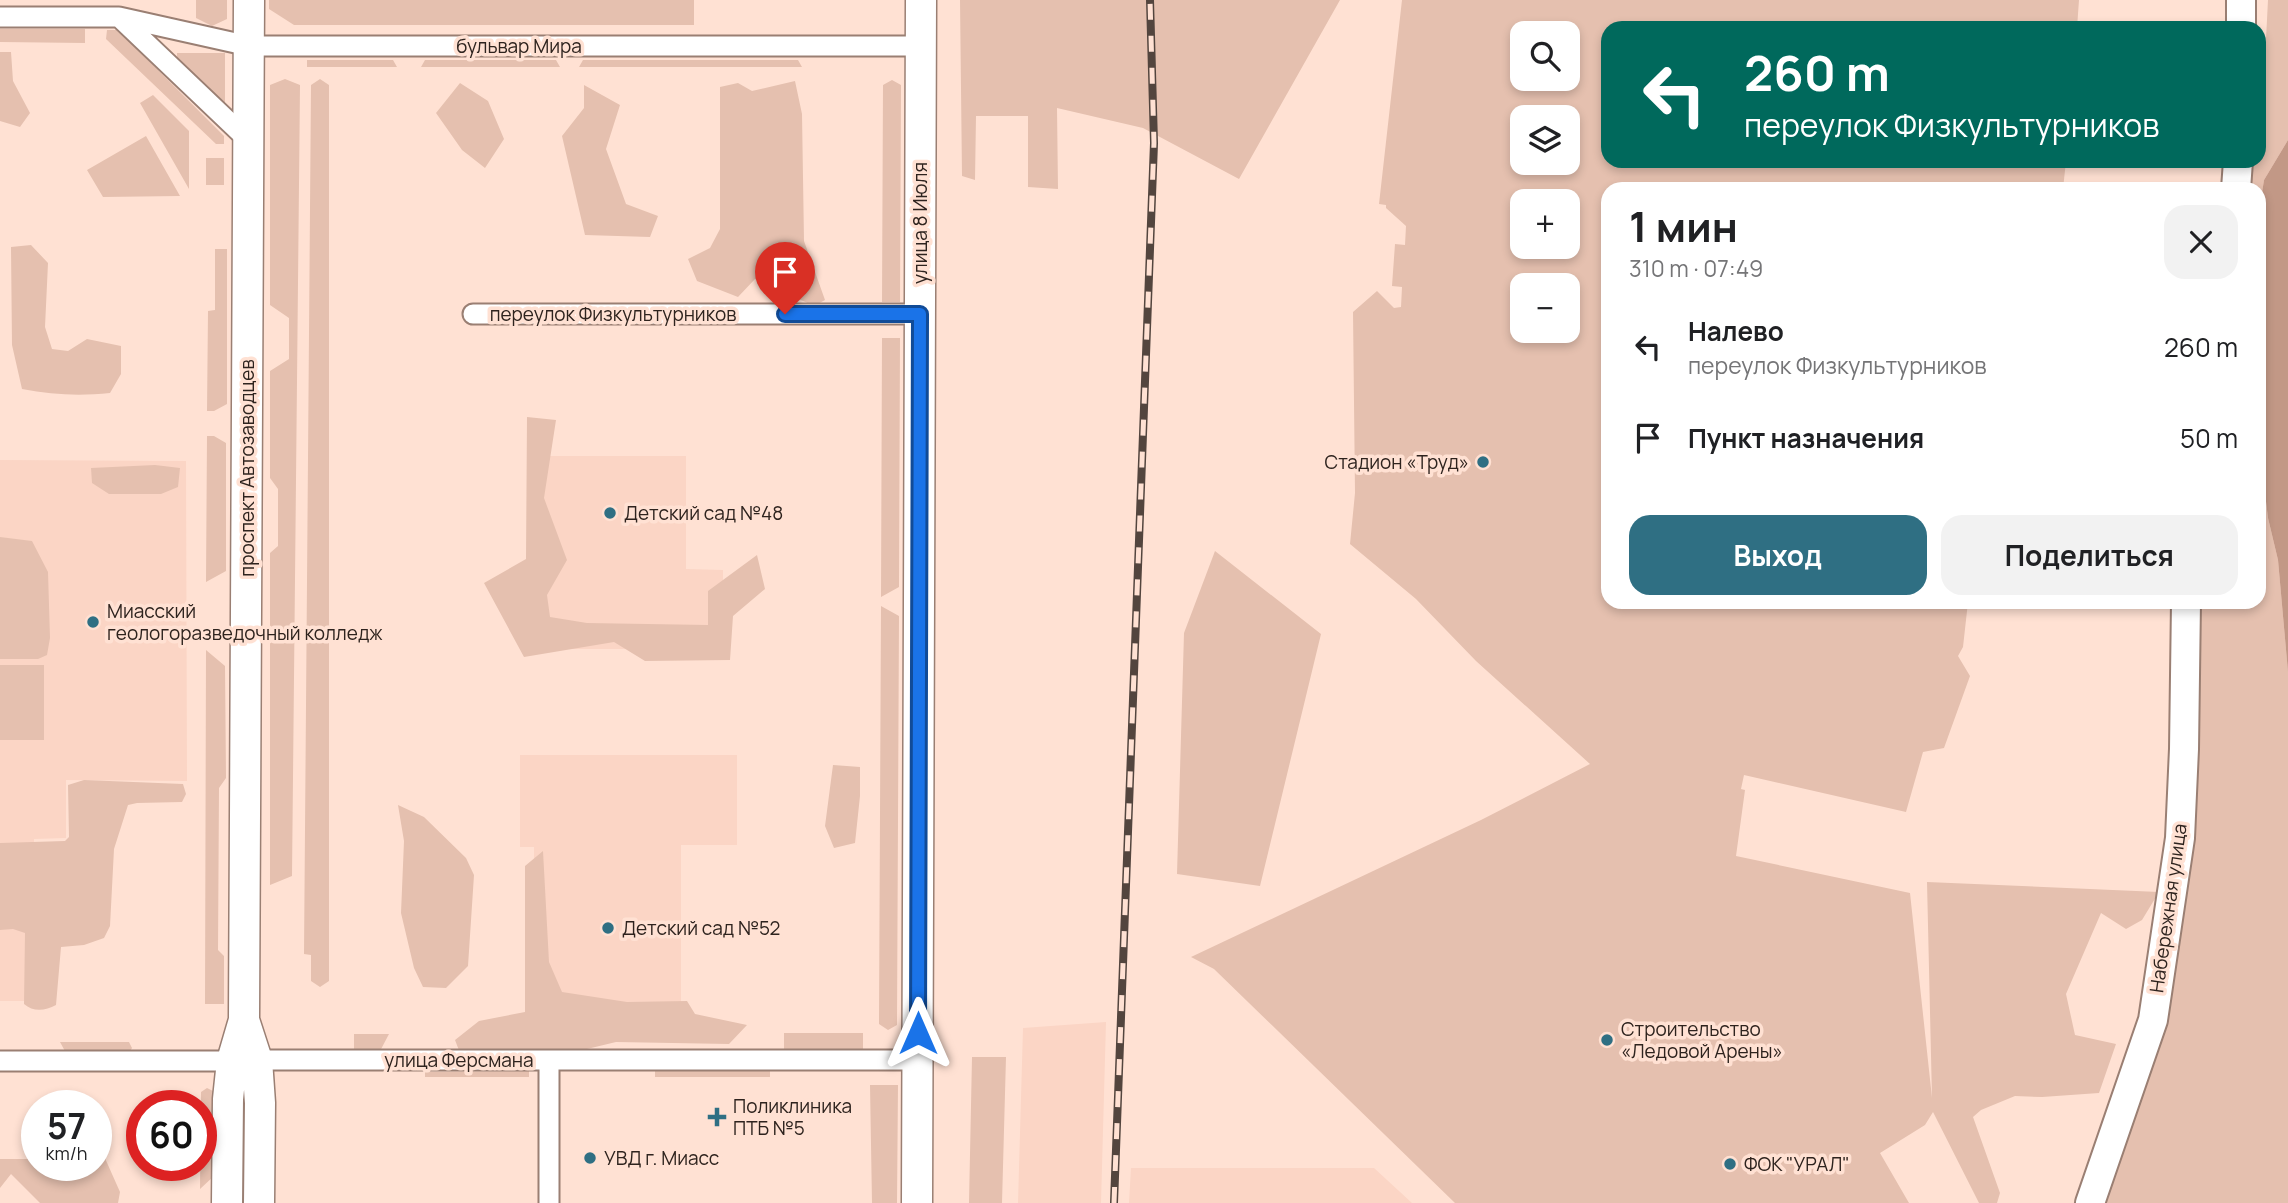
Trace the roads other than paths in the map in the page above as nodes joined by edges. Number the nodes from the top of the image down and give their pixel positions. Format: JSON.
{"nodes":[{"id":1,"x":248,"y":0,"type":"edge"},
{"id":2,"x":921,"y":0,"type":"edge"},
{"id":3,"x":2241,"y":0,"type":"edge"},
{"id":4,"x":0,"y":17,"type":"edge"},
{"id":5,"x":119,"y":17,"type":"junction"},
{"id":6,"x":2241,"y":21,"type":"edge"},
{"id":7,"x":249,"y":46,"type":"junction"},
{"id":8,"x":921,"y":46,"type":"junction"},
{"id":9,"x":248,"y":140,"type":"junction"},
{"id":10,"x":473,"y":314,"type":"dead end"},
{"id":11,"x":920,"y":314,"type":"junction"},
{"id":12,"x":2186,"y":609,"type":"edge"},
{"id":13,"x":549,"y":1060,"type":"junction"},
{"id":14,"x":918,"y":1060,"type":"junction"},
{"id":15,"x":0,"y":1061,"type":"edge"},
{"id":16,"x":244,"y":1061,"type":"junction"},
{"id":17,"x":227,"y":1203,"type":"edge"},
{"id":18,"x":259,"y":1203,"type":"edge"},
{"id":19,"x":549,"y":1203,"type":"edge"},
{"id":20,"x":917,"y":1203,"type":"edge"},
{"id":21,"x":2090,"y":1203,"type":"edge"}],
"edges":[{"from":1,"to":7,"type":"main road","name":"проспект Автозаводцев"},
{"from":2,"to":8,"type":"main road","name":"улица 8 Июля"},
{"from":3,"to":6,"type":"street"},
{"from":4,"to":5,"type":"street","name":"бульвар Мира"},
{"from":5,"to":7,"type":"street","name":"бульвар Мира"},
{"from":5,"to":9,"type":"street"},
{"from":7,"to":8,"type":"street","name":"бульвар Мира"},
{"from":7,"to":9,"type":"main road","name":"проспект Автозаводцев"},
{"from":8,"to":11,"type":"main road","name":"улица 8 Июля"},
{"from":9,"to":16,"type":"main road","name":"проспект Автозаводцев"},
{"from":10,"to":11,"type":"street","name":"переулок Физкультурников"},
{"from":11,"to":14,"type":"main road","name":"улица 8 Июля"},
{"from":12,"to":21,"type":"street","name":"Набережная улица"},
{"from":13,"to":14,"type":"street","name":"улица Ферсмана"},
{"from":13,"to":16,"type":"street","name":"улица Ферсмана"},
{"from":13,"to":19,"type":"street"},
{"from":14,"to":20,"type":"main road","name":"улица 8 Июля"},
{"from":15,"to":16,"type":"street","name":"улица Ферсмана"},
{"from":16,"to":17,"type":"main road","name":"проспект Автозаводцев"},
{"from":16,"to":18,"type":"main road","name":"проспект Автозаводцев"}]}
